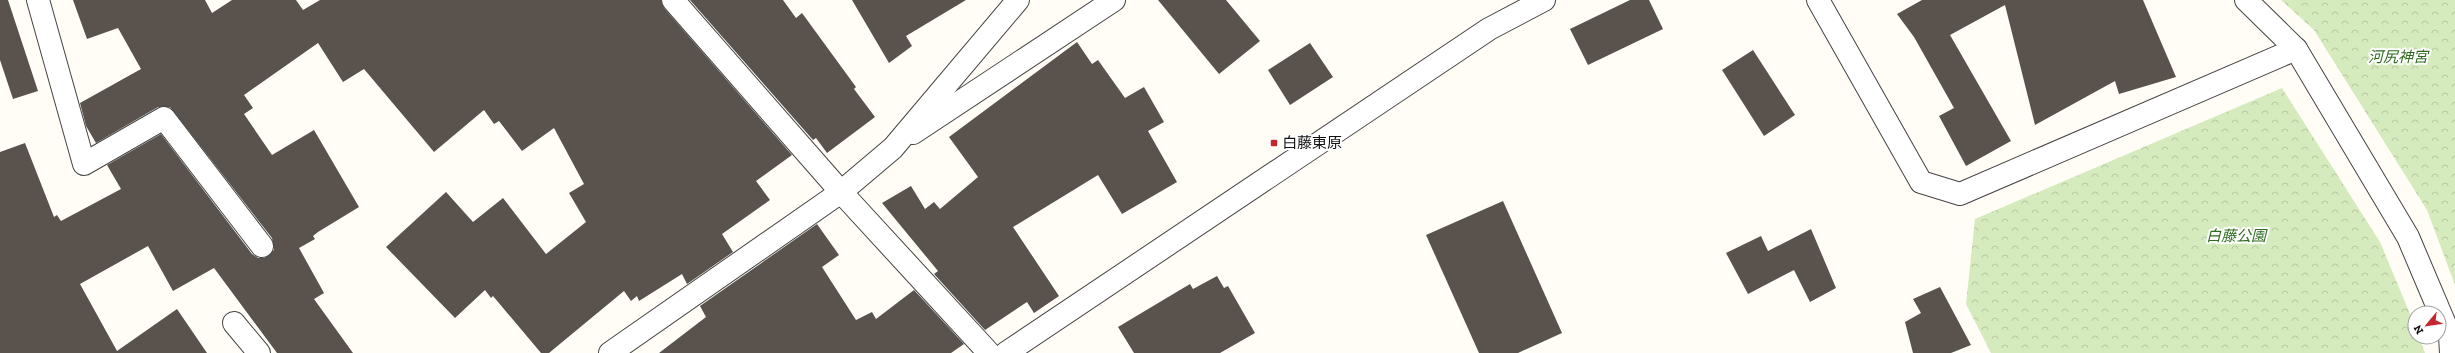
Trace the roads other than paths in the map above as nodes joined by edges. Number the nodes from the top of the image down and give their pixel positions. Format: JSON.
{"nodes":[{"id":1,"x":38,"y":0,"type":"edge"},
{"id":2,"x":673,"y":0,"type":"edge"},
{"id":3,"x":1018,"y":0,"type":"edge"},
{"id":4,"x":1114,"y":0,"type":"edge"},
{"id":5,"x":1544,"y":0,"type":"edge"},
{"id":6,"x":1818,"y":0,"type":"edge"},
{"id":7,"x":2246,"y":0,"type":"edge"},
{"id":8,"x":2296,"y":49,"type":"junction"},
{"id":9,"x":897,"y":143,"type":"junction"},
{"id":10,"x":841,"y":192,"type":"junction"},
{"id":11,"x":262,"y":246,"type":"dead end"},
{"id":12,"x":234,"y":323,"type":"dead end"},
{"id":13,"x":259,"y":353,"type":"edge"},
{"id":14,"x":610,"y":353,"type":"edge"},
{"id":15,"x":989,"y":353,"type":"edge"},
{"id":16,"x":1006,"y":353,"type":"edge"},
{"id":17,"x":2451,"y":353,"type":"edge"}],
"edges":[{"from":1,"to":11,"type":"street"},
{"from":2,"to":10,"type":"street"},
{"from":3,"to":9,"type":"street"},
{"from":4,"to":9,"type":"street"},
{"from":5,"to":16,"type":"street"},
{"from":6,"to":8,"type":"street"},
{"from":7,"to":8,"type":"street"},
{"from":8,"to":17,"type":"street"},
{"from":9,"to":10,"type":"street"},
{"from":10,"to":14,"type":"street"},
{"from":10,"to":15,"type":"street"},
{"from":12,"to":13,"type":"street"}]}
